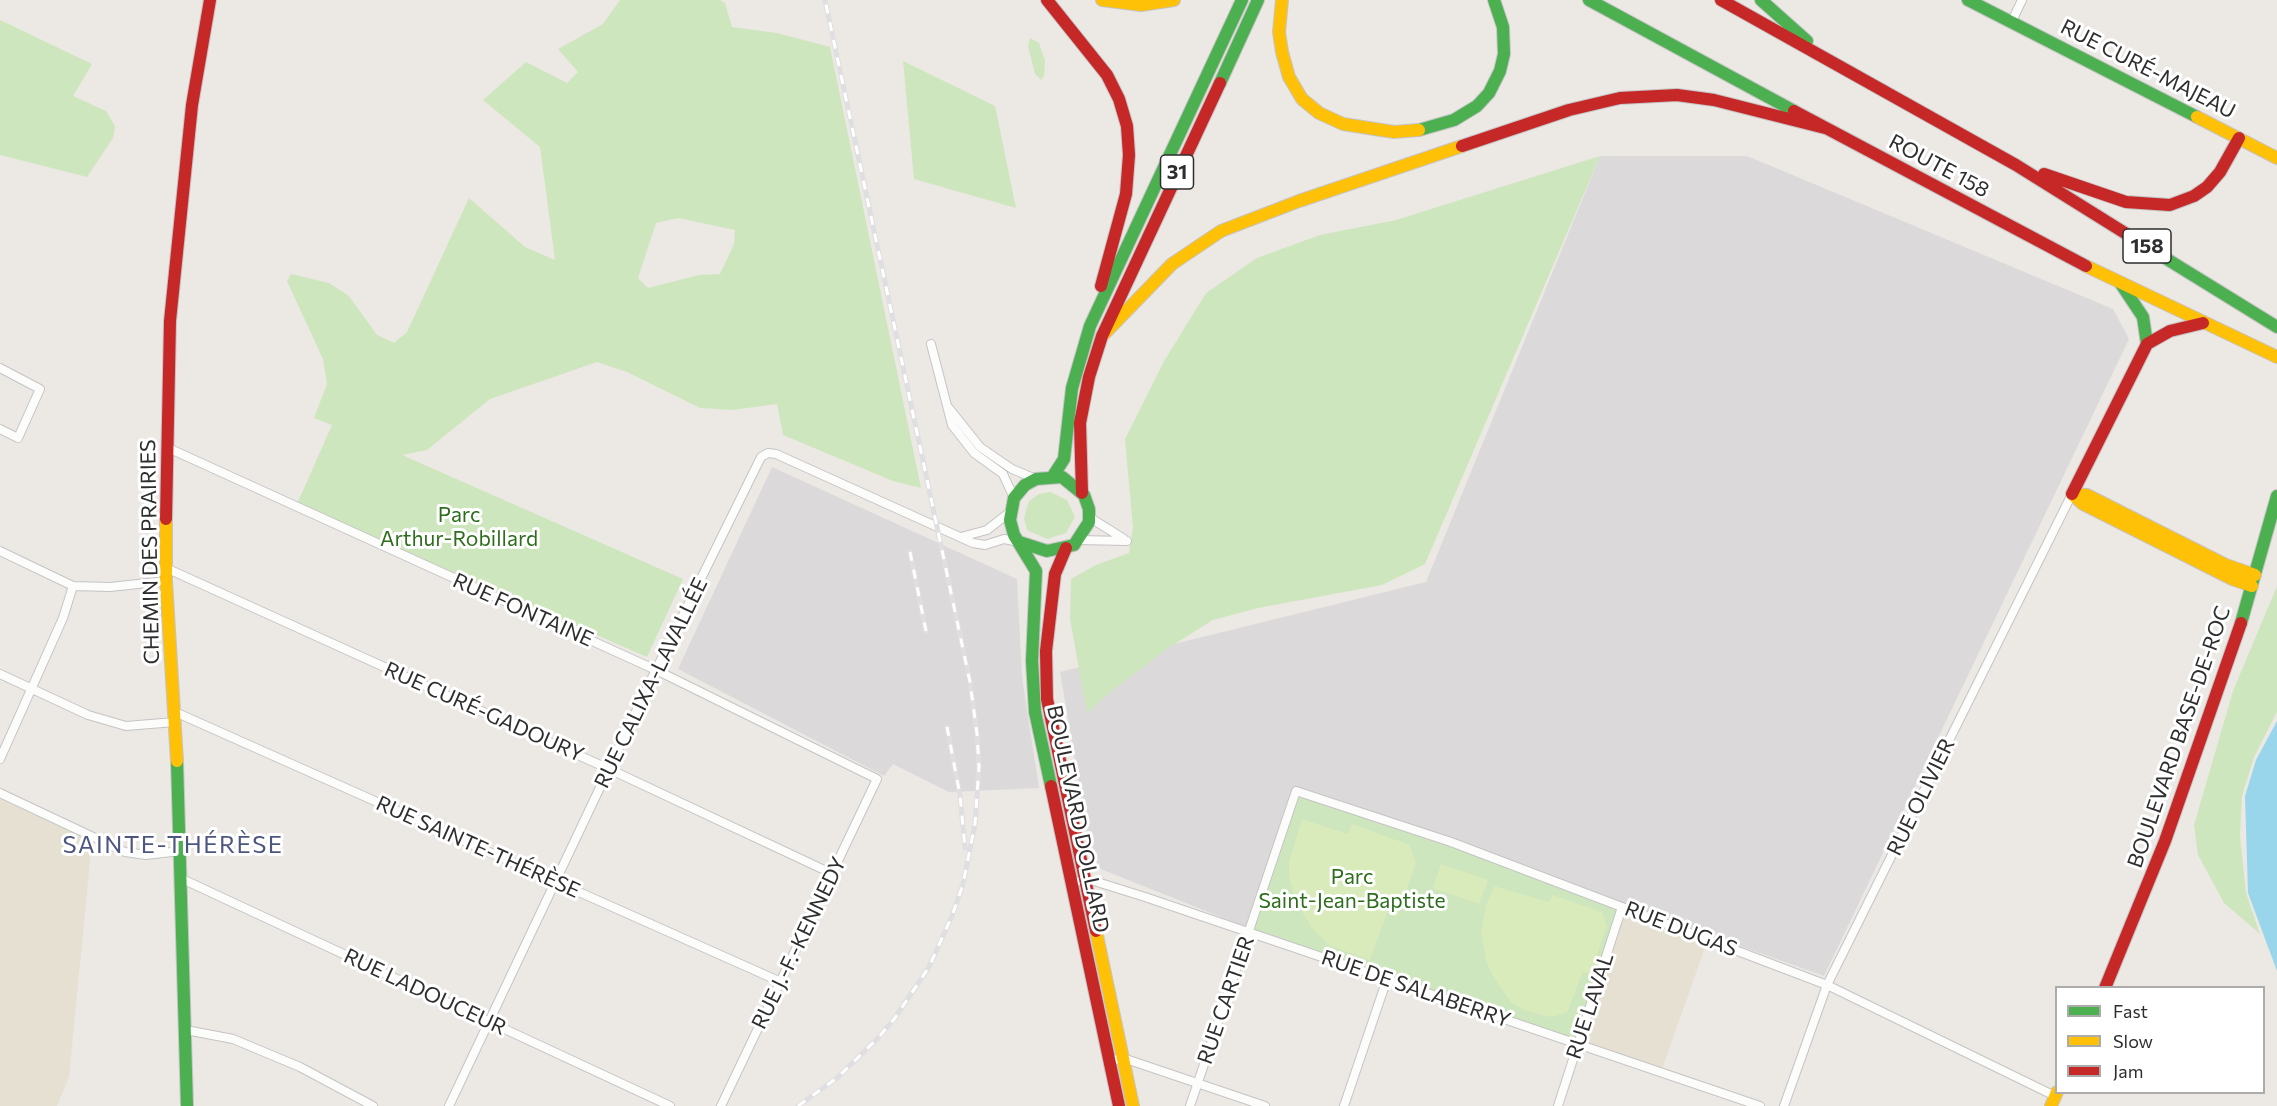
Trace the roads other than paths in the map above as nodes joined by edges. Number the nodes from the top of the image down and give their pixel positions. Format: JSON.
{"nodes":[{"id":1,"x":210,"y":0,"type":"edge"},
{"id":2,"x":1047,"y":0,"type":"edge"},
{"id":3,"x":1102,"y":0,"type":"edge"},
{"id":4,"x":1174,"y":0,"type":"edge"},
{"id":5,"x":1242,"y":0,"type":"edge"},
{"id":6,"x":1258,"y":0,"type":"edge"},
{"id":7,"x":1282,"y":0,"type":"edge"},
{"id":8,"x":1494,"y":0,"type":"edge"},
{"id":9,"x":1589,"y":0,"type":"edge"},
{"id":10,"x":1721,"y":0,"type":"edge"},
{"id":11,"x":1761,"y":0,"type":"edge"},
{"id":12,"x":1968,"y":0,"type":"edge"},
{"id":13,"x":2022,"y":0,"type":"edge"},
{"id":14,"x":2012,"y":21,"type":"junction"},
{"id":15,"x":1825,"y":57,"type":"junction"},
{"id":16,"x":1825,"y":128,"type":"junction"},
{"id":17,"x":2239,"y":138,"type":"junction"},
{"id":18,"x":2277,"y":158,"type":"edge"},
{"id":19,"x":2016,"y":165,"type":"junction"},
{"id":20,"x":2121,"y":284,"type":"junction"},
{"id":21,"x":2203,"y":323,"type":"junction"},
{"id":22,"x":1090,"y":326,"type":"junction"},
{"id":23,"x":2277,"y":327,"type":"edge"},
{"id":24,"x":1101,"y":336,"type":"junction"},
{"id":25,"x":931,"y":344,"type":"dead end"},
{"id":26,"x":2147,"y":344,"type":"junction"},
{"id":27,"x":2277,"y":357,"type":"edge"},
{"id":28,"x":0,"y":368,"type":"edge"},
{"id":29,"x":945,"y":400,"type":"junction"},
{"id":30,"x":0,"y":429,"type":"edge"},
{"id":31,"x":166,"y":447,"type":"junction"},
{"id":32,"x":1053,"y":476,"type":"junction"},
{"id":33,"x":1036,"y":479,"type":"junction"},
{"id":34,"x":1082,"y":493,"type":"junction"},
{"id":35,"x":2072,"y":494,"type":"junction"},
{"id":36,"x":2277,"y":495,"type":"edge"},
{"id":37,"x":1014,"y":498,"type":"junction"},
{"id":38,"x":1010,"y":512,"type":"junction"},
{"id":39,"x":1089,"y":517,"type":"junction"},
{"id":40,"x":958,"y":537,"type":"junction"},
{"id":41,"x":1080,"y":540,"type":"junction"},
{"id":42,"x":1019,"y":542,"type":"junction"},
{"id":43,"x":1066,"y":548,"type":"junction"},
{"id":44,"x":0,"y":551,"type":"edge"},
{"id":45,"x":166,"y":568,"type":"junction"},
{"id":46,"x":2254,"y":580,"type":"junction"},
{"id":47,"x":166,"y":581,"type":"junction"},
{"id":48,"x":73,"y":586,"type":"junction"},
{"id":49,"x":656,"y":670,"type":"junction"},
{"id":50,"x":0,"y":674,"type":"edge"},
{"id":51,"x":32,"y":689,"type":"junction"},
{"id":52,"x":175,"y":717,"type":"junction"},
{"id":53,"x":0,"y":759,"type":"edge"},
{"id":54,"x":609,"y":769,"type":"junction"},
{"id":55,"x":877,"y":779,"type":"joint"},
{"id":56,"x":1296,"y":791,"type":"joint"},
{"id":57,"x":0,"y":793,"type":"edge"},
{"id":58,"x":180,"y":851,"type":"junction"},
{"id":59,"x":833,"y":874,"type":"junction"},
{"id":60,"x":180,"y":878,"type":"junction"},
{"id":61,"x":1084,"y":881,"type":"junction"},
{"id":62,"x":557,"y":882,"type":"junction"},
{"id":63,"x":1071,"y":883,"type":"junction"},
{"id":64,"x":1622,"y":907,"type":"junction"},
{"id":65,"x":1249,"y":932,"type":"junction"},
{"id":66,"x":1387,"y":979,"type":"junction"},
{"id":67,"x":781,"y":982,"type":"junction"},
{"id":68,"x":1827,"y":985,"type":"junction"},
{"id":69,"x":2105,"y":986,"type":"edge"},
{"id":70,"x":489,"y":1022,"type":"junction"},
{"id":71,"x":184,"y":1033,"type":"junction"},
{"id":72,"x":1578,"y":1044,"type":"junction"},
{"id":73,"x":1123,"y":1058,"type":"junction"},
{"id":74,"x":1109,"y":1060,"type":"junction"},
{"id":75,"x":1197,"y":1083,"type":"junction"},
{"id":76,"x":2054,"y":1098,"type":"edge"},
{"id":77,"x":187,"y":1106,"type":"edge"},
{"id":78,"x":373,"y":1106,"type":"edge"},
{"id":79,"x":449,"y":1106,"type":"edge"},
{"id":80,"x":670,"y":1106,"type":"edge"},
{"id":81,"x":721,"y":1106,"type":"edge"},
{"id":82,"x":1119,"y":1106,"type":"edge"},
{"id":83,"x":1133,"y":1106,"type":"edge"},
{"id":84,"x":1190,"y":1106,"type":"edge"},
{"id":85,"x":1265,"y":1106,"type":"edge"},
{"id":86,"x":1344,"y":1106,"type":"edge"},
{"id":87,"x":1558,"y":1106,"type":"edge"},
{"id":88,"x":1760,"y":1106,"type":"edge"},
{"id":89,"x":1784,"y":1106,"type":"edge"}],
"edges":[{"from":1,"to":31,"type":"main road","name":"CHEMIN DES PRAIRIES"},
{"from":2,"to":22,"type":"main road"},
{"from":3,"to":4,"type":"main road"},
{"from":5,"to":22,"type":"main road","number":"31"},
{"from":6,"to":24,"type":"main road","number":"31"},
{"from":7,"to":8,"type":"main road"},
{"from":9,"to":16,"type":"main road","name":"ROUTE 158","number":"158"},
{"from":10,"to":15,"type":"main road","name":"ROUTE 158","number":"158"},
{"from":11,"to":15,"type":"main road"},
{"from":12,"to":14,"type":"main road","name":"RUE CURÉ-MAJEAU"},
{"from":13,"to":14,"type":"street"},
{"from":14,"to":17,"type":"main road","name":"RUE CURÉ-MAJEAU"},
{"from":15,"to":19,"type":"main road","name":"ROUTE 158","number":"158"},
{"from":16,"to":20,"type":"main road","name":"ROUTE 158","number":"158"},
{"from":16,"to":24,"type":"main road"},
{"from":17,"to":18,"type":"main road","name":"RUE CURÉ-MAJEAU"},
{"from":17,"to":19,"type":"main road"},
{"from":19,"to":23,"type":"main road","name":"ROUTE 158","number":"158"},
{"from":20,"to":21,"type":"main road","name":"ROUTE 158","number":"158"},
{"from":20,"to":26,"type":"main road"},
{"from":21,"to":26,"type":"main road"},
{"from":21,"to":27,"type":"main road","name":"ROUTE 158","number":"158"},
{"from":22,"to":32,"type":"main road","number":"31"},
{"from":24,"to":34,"type":"main road","number":"31"},
{"from":25,"to":29,"type":"street"},
{"from":26,"to":35,"type":"main road"},
{"from":28,"to":30,"type":"street"},
{"from":29,"to":33,"type":"street"},
{"from":29,"to":37,"type":"street"},
{"from":31,"to":45,"type":"main road","name":"CHEMIN DES PRAIRIES"},
{"from":31,"to":49,"type":"street","name":"RUE FONTAINE"},
{"from":32,"to":33,"type":"main road"},
{"from":32,"to":34,"type":"main road"},
{"from":33,"to":37,"type":"main road"},
{"from":34,"to":39,"type":"main road"},
{"from":35,"to":46,"type":"main road"},
{"from":35,"to":68,"type":"street","name":"RUE OLIVIER"},
{"from":36,"to":46,"type":"main road","name":"BOULEVARD BASE-DE-ROC"},
{"from":37,"to":38,"type":"main road"},
{"from":38,"to":40,"type":"street"},
{"from":38,"to":42,"type":"main road"},
{"from":39,"to":41,"type":"main road"},
{"from":39,"to":41,"type":"street"},
{"from":40,"to":42,"type":"street","name":"RUE CALIXA-LAVALLÉE"},
{"from":40,"to":49,"type":"street","name":"RUE CALIXA-LAVALLÉE"},
{"from":41,"to":43,"type":"main road"},
{"from":42,"to":43,"type":"main road"},
{"from":42,"to":63,"type":"main road","name":"BOULEVARD DOLLARD"},
{"from":43,"to":61,"type":"main road","name":"BOULEVARD DOLLARD"},
{"from":44,"to":48,"type":"street"},
{"from":45,"to":47,"type":"main road","name":"CHEMIN DES PRAIRIES"},
{"from":45,"to":54,"type":"street","name":"RUE CURÉ-GADOURY"},
{"from":46,"to":69,"type":"main road","name":"BOULEVARD BASE-DE-ROC"},
{"from":47,"to":48,"type":"street"},
{"from":47,"to":52,"type":"main road","name":"CHEMIN DES PRAIRIES"},
{"from":48,"to":51,"type":"street"},
{"from":49,"to":54,"type":"street","name":"RUE CALIXA-LAVALLÉE"},
{"from":49,"to":55,"type":"street","name":"RUE FONTAINE"},
{"from":50,"to":51,"type":"street"},
{"from":51,"to":52,"type":"street"},
{"from":51,"to":53,"type":"street"},
{"from":52,"to":58,"type":"main road","name":"CHEMIN DES PRAIRIES"},
{"from":52,"to":62,"type":"street","name":"RUE SAINTE-THÉRÈSE"},
{"from":54,"to":59,"type":"street","name":"RUE CURÉ-GADOURY"},
{"from":54,"to":62,"type":"street","name":"RUE CALIXA-LAVALLÉE"},
{"from":55,"to":59,"type":"street","name":"RUE J.-F.-KENNEDY"},
{"from":56,"to":64,"type":"street","name":"RUE DUGAS"},
{"from":56,"to":65,"type":"street","name":"RUE CARTIER"},
{"from":57,"to":58,"type":"street"},
{"from":58,"to":60,"type":"main road","name":"CHEMIN DES PRAIRIES"},
{"from":59,"to":67,"type":"street","name":"RUE J.-F.-KENNEDY"},
{"from":60,"to":70,"type":"street","name":"RUE LADOUCEUR"},
{"from":60,"to":71,"type":"main road","name":"CHEMIN DES PRAIRIES"},
{"from":61,"to":63,"type":"street","name":"RUE DE SALABERRY"},
{"from":61,"to":65,"type":"street","name":"RUE DE SALABERRY"},
{"from":61,"to":73,"type":"main road","name":"BOULEVARD DOLLARD"},
{"from":62,"to":67,"type":"street","name":"RUE SAINTE-THÉRÈSE"},
{"from":62,"to":70,"type":"street","name":"RUE CALIXA-LAVALLÉE"},
{"from":63,"to":74,"type":"main road","name":"BOULEVARD DOLLARD"},
{"from":64,"to":68,"type":"street","name":"RUE DUGAS"},
{"from":64,"to":72,"type":"street","name":"RUE LAVAL"},
{"from":65,"to":66,"type":"street","name":"RUE DE SALABERRY"},
{"from":65,"to":75,"type":"street","name":"RUE CARTIER"},
{"from":66,"to":72,"type":"street","name":"RUE DE SALABERRY"},
{"from":66,"to":86,"type":"street"},
{"from":67,"to":81,"type":"street","name":"RUE J.-F.-KENNEDY"},
{"from":68,"to":76,"type":"street","name":"RUE DUGAS"},
{"from":68,"to":89,"type":"street","name":"RUE OLIVIER"},
{"from":70,"to":79,"type":"street","name":"RUE CALIXA-LAVALLÉE"},
{"from":70,"to":80,"type":"street","name":"RUE LADOUCEUR"},
{"from":71,"to":77,"type":"main road","name":"CHEMIN DES PRAIRIES"},
{"from":71,"to":78,"type":"street"},
{"from":72,"to":87,"type":"street","name":"RUE LAVAL"},
{"from":72,"to":88,"type":"street","name":"RUE DE SALABERRY"},
{"from":73,"to":74,"type":"street"},
{"from":73,"to":75,"type":"street"},
{"from":73,"to":83,"type":"main road","name":"BOULEVARD DOLLARD"},
{"from":74,"to":82,"type":"main road","name":"BOULEVARD DOLLARD"},
{"from":75,"to":84,"type":"street","name":"RUE CARTIER"},
{"from":75,"to":85,"type":"street"}]}
